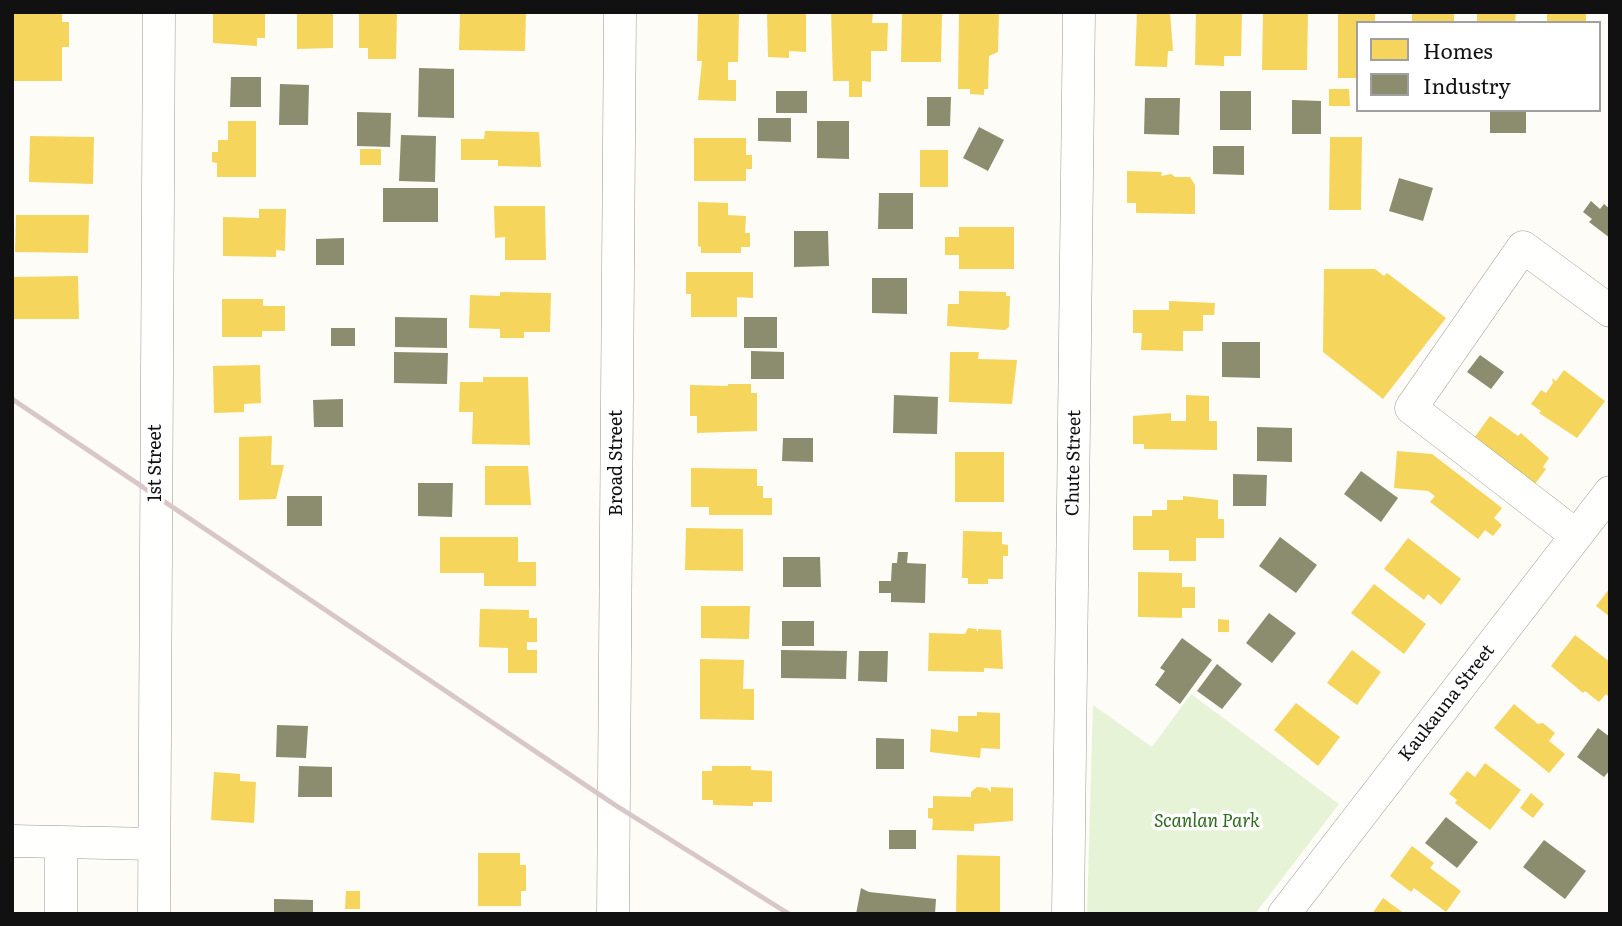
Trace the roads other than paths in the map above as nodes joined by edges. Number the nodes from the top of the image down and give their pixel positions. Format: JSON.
{"nodes":[{"id":1,"x":159,"y":12,"type":"edge"},
{"id":2,"x":620,"y":12,"type":"edge"},
{"id":3,"x":1079,"y":12,"type":"edge"},
{"id":4,"x":1610,"y":311,"type":"edge"},
{"id":5,"x":1610,"y":492,"type":"edge"},
{"id":6,"x":1576,"y":535,"type":"junction"},
{"id":7,"x":12,"y":841,"type":"edge"},
{"id":8,"x":61,"y":842,"type":"junction"},
{"id":9,"x":154,"y":844,"type":"junction"},
{"id":10,"x":61,"y":914,"type":"edge"},
{"id":11,"x":154,"y":914,"type":"edge"},
{"id":12,"x":612,"y":914,"type":"edge"},
{"id":13,"x":1068,"y":914,"type":"edge"},
{"id":14,"x":1284,"y":914,"type":"edge"}],
"edges":[{"from":1,"to":9,"type":"street","name":"1st Street"},
{"from":2,"to":12,"type":"street","name":"Broad Street"},
{"from":3,"to":13,"type":"street","name":"Chute Street"},
{"from":4,"to":6,"type":"street"},
{"from":5,"to":6,"type":"street","name":"Kaukauna Street"},
{"from":6,"to":14,"type":"street","name":"Kaukauna Street"},
{"from":7,"to":8,"type":"street"},
{"from":8,"to":9,"type":"street"},
{"from":8,"to":10,"type":"street"},
{"from":9,"to":11,"type":"street","name":"1st Street"}]}
